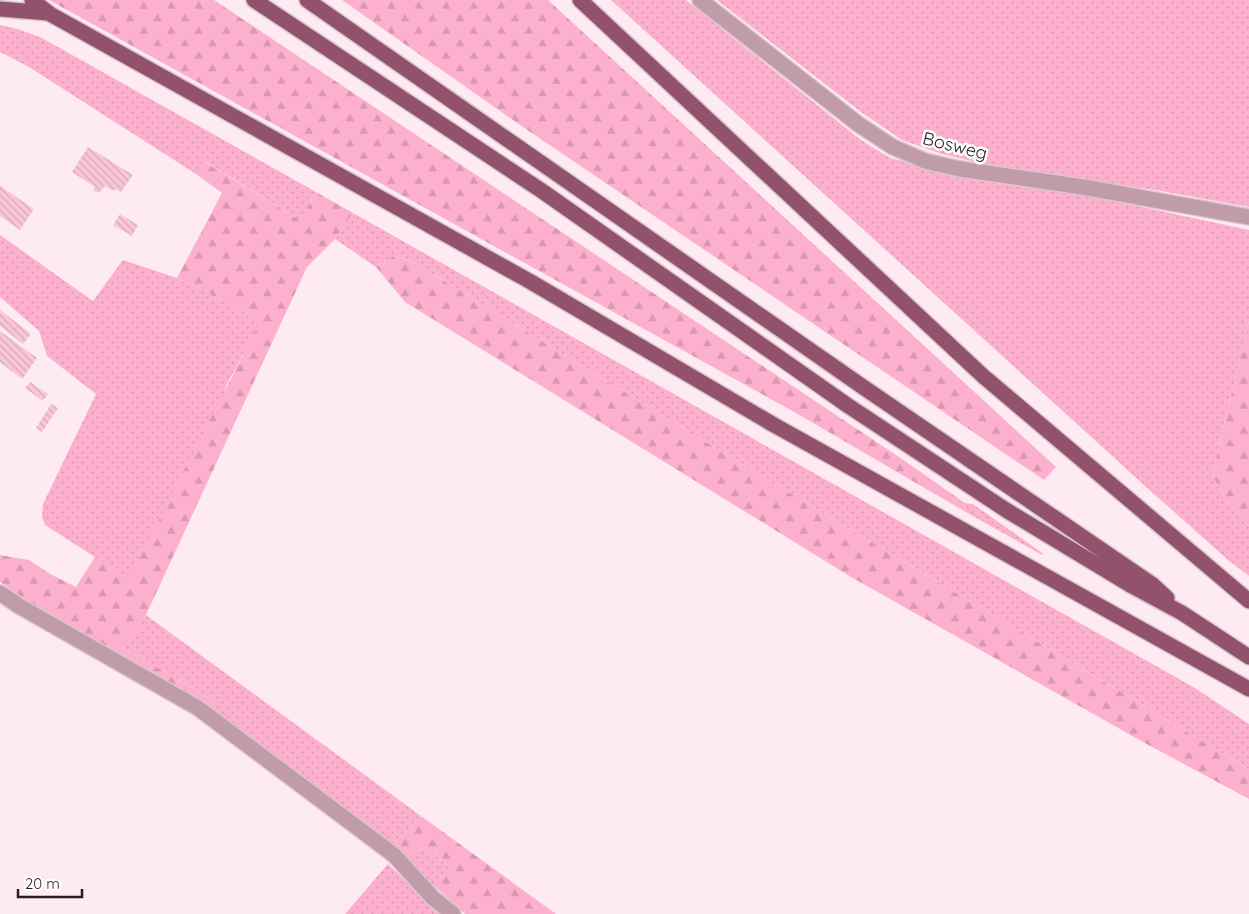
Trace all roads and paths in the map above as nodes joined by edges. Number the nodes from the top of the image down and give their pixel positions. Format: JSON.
{"nodes":[{"id":1,"x":32,"y":0,"type":"edge"},
{"id":2,"x":254,"y":0,"type":"edge"},
{"id":3,"x":307,"y":0,"type":"edge"},
{"id":4,"x":580,"y":0,"type":"edge"},
{"id":5,"x":700,"y":0,"type":"edge"},
{"id":6,"x":0,"y":8,"type":"edge"},
{"id":7,"x":50,"y":14,"type":"junction"},
{"id":8,"x":1249,"y":217,"type":"edge"},
{"id":9,"x":0,"y":592,"type":"edge"},
{"id":10,"x":1249,"y":601,"type":"edge"},
{"id":11,"x":1182,"y":612,"type":"junction"},
{"id":12,"x":1249,"y":657,"type":"edge"},
{"id":13,"x":1249,"y":689,"type":"edge"},
{"id":14,"x":453,"y":914,"type":"edge"}],
"edges":[{"from":1,"to":7,"type":"main road"},
{"from":2,"to":11,"type":"main road"},
{"from":3,"to":11,"type":"main road"},
{"from":4,"to":10,"type":"main road"},
{"from":5,"to":8,"type":"street","name":"Bosweg"},
{"from":6,"to":7,"type":"main road"},
{"from":7,"to":13,"type":"main road"},
{"from":9,"to":14,"type":"street"},
{"from":11,"to":12,"type":"main road"}]}
